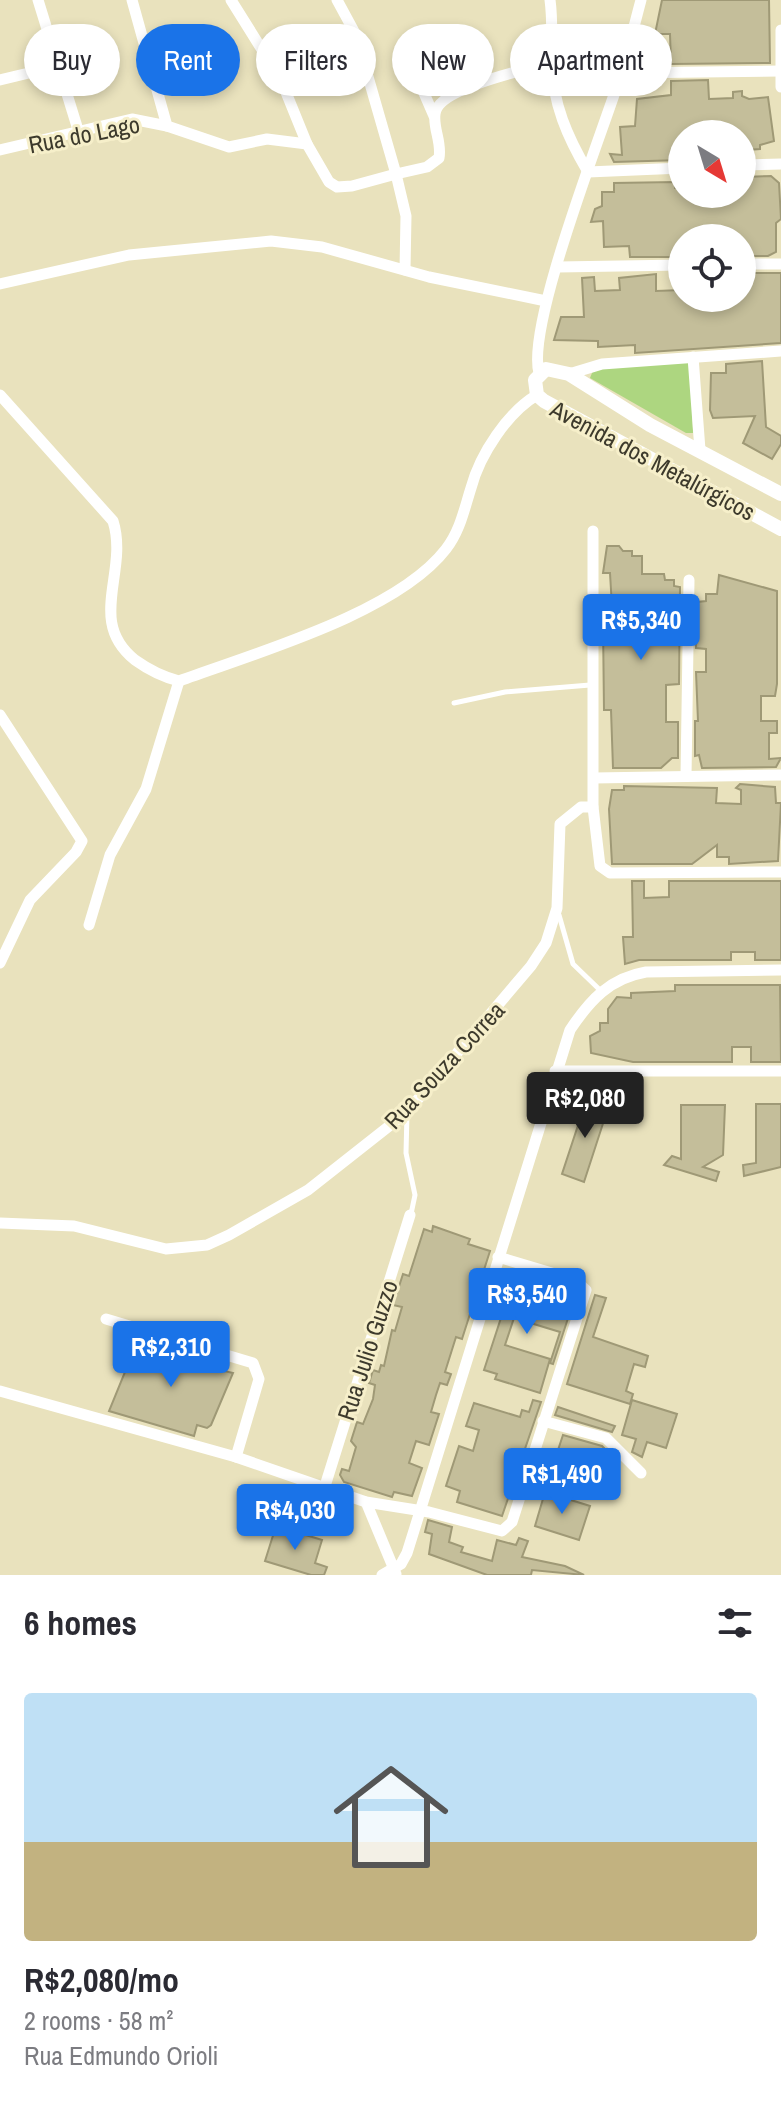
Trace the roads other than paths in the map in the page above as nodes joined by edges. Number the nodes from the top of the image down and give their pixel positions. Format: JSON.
{"nodes":[{"id":1,"x":38,"y":0,"type":"edge"},
{"id":2,"x":132,"y":0,"type":"edge"},
{"id":3,"x":231,"y":0,"type":"edge"},
{"id":4,"x":337,"y":0,"type":"edge"},
{"id":5,"x":550,"y":0,"type":"edge"},
{"id":6,"x":641,"y":0,"type":"edge"},
{"id":7,"x":45,"y":24,"type":"edge"},
{"id":8,"x":550,"y":24,"type":"edge"},
{"id":9,"x":634,"y":24,"type":"edge"},
{"id":10,"x":781,"y":30,"type":"edge"},
{"id":11,"x":780,"y":71,"type":"edge"},
{"id":12,"x":672,"y":72,"type":"edge"},
{"id":13,"x":24,"y":74,"type":"edge"},
{"id":14,"x":510,"y":76,"type":"edge"},
{"id":15,"x":0,"y":80,"type":"edge"},
{"id":16,"x":781,"y":85,"type":"edge"},
{"id":17,"x":67,"y":96,"type":"edge"},
{"id":18,"x":425,"y":96,"type":"edge"},
{"id":19,"x":558,"y":96,"type":"edge"},
{"id":20,"x":613,"y":96,"type":"edge"},
{"id":21,"x":434,"y":116,"type":"junction"},
{"id":22,"x":167,"y":126,"type":"junction"},
{"id":23,"x":79,"y":133,"type":"junction"},
{"id":24,"x":307,"y":144,"type":"junction"},
{"id":25,"x":0,"y":150,"type":"edge"},
{"id":26,"x":781,"y":164,"type":"edge"},
{"id":27,"x":756,"y":165,"type":"edge"},
{"id":28,"x":668,"y":169,"type":"edge"},
{"id":29,"x":588,"y":172,"type":"junction"},
{"id":30,"x":396,"y":174,"type":"junction"},
{"id":31,"x":756,"y":264,"type":"edge"},
{"id":32,"x":781,"y":264,"type":"edge"},
{"id":33,"x":668,"y":265,"type":"edge"},
{"id":34,"x":558,"y":267,"type":"junction"},
{"id":35,"x":405,"y":270,"type":"junction"},
{"id":36,"x":0,"y":284,"type":"edge"},
{"id":37,"x":546,"y":301,"type":"junction"},
{"id":38,"x":781,"y":351,"type":"edge"},
{"id":39,"x":693,"y":357,"type":"junction"},
{"id":40,"x":539,"y":373,"type":"junction"},
{"id":41,"x":569,"y":374,"type":"junction"},
{"id":42,"x":0,"y":395,"type":"edge"},
{"id":43,"x":537,"y":395,"type":"junction"},
{"id":44,"x":700,"y":450,"type":"junction"},
{"id":45,"x":781,"y":494,"type":"edge"},
{"id":46,"x":781,"y":529,"type":"edge"},
{"id":47,"x":593,"y":531,"type":"dead end"},
{"id":48,"x":689,"y":580,"type":"dead end"},
{"id":49,"x":179,"y":681,"type":"junction"},
{"id":50,"x":590,"y":685,"type":"junction"},
{"id":51,"x":454,"y":703,"type":"dead end"},
{"id":52,"x":0,"y":715,"type":"edge"},
{"id":53,"x":781,"y":775,"type":"edge"},
{"id":54,"x":686,"y":776,"type":"junction"},
{"id":55,"x":594,"y":778,"type":"junction"},
{"id":56,"x":593,"y":807,"type":"junction"},
{"id":57,"x":781,"y":872,"type":"edge"},
{"id":58,"x":557,"y":908,"type":"junction"},
{"id":59,"x":89,"y":925,"type":"dead end"},
{"id":60,"x":0,"y":963,"type":"edge"},
{"id":61,"x":781,"y":970,"type":"edge"},
{"id":62,"x":601,"y":992,"type":"junction"},
{"id":63,"x":555,"y":1071,"type":"junction"},
{"id":64,"x":781,"y":1071,"type":"edge"},
{"id":65,"x":407,"y":1112,"type":"junction"},
{"id":66,"x":410,"y":1215,"type":"joint"},
{"id":67,"x":0,"y":1223,"type":"edge"},
{"id":68,"x":498,"y":1257,"type":"junction"},
{"id":69,"x":106,"y":1319,"type":"dead end"},
{"id":70,"x":0,"y":1391,"type":"edge"},
{"id":71,"x":543,"y":1421,"type":"junction"},
{"id":72,"x":236,"y":1457,"type":"junction"},
{"id":73,"x":641,"y":1473,"type":"dead end"},
{"id":74,"x":325,"y":1486,"type":"junction"},
{"id":75,"x":366,"y":1502,"type":"junction"},
{"id":76,"x":420,"y":1510,"type":"junction"},
{"id":77,"x":395,"y":1572,"type":"edge"},
{"id":78,"x":382,"y":1575,"type":"edge"}],
"edges":[{"from":1,"to":7,"type":"street"},
{"from":2,"to":22,"type":"street","name":"Rua do Lago"},
{"from":3,"to":24,"type":"street"},
{"from":4,"to":30,"type":"street"},
{"from":5,"to":8,"type":"street"},
{"from":6,"to":9,"type":"street"},
{"from":10,"to":11,"type":"street"},
{"from":11,"to":12,"type":"street"},
{"from":11,"to":16,"type":"street"},
{"from":13,"to":15,"type":"street"},
{"from":14,"to":21,"type":"street"},
{"from":17,"to":23,"type":"street"},
{"from":18,"to":21,"type":"street"},
{"from":19,"to":29,"type":"street"},
{"from":20,"to":29,"type":"street"},
{"from":21,"to":30,"type":"street"},
{"from":22,"to":23,"type":"street","name":"Rua do Lago"},
{"from":22,"to":24,"type":"street","name":"Rua do Lago"},
{"from":23,"to":25,"type":"street","name":"Rua do Lago"},
{"from":24,"to":30,"type":"street"},
{"from":26,"to":27,"type":"street"},
{"from":28,"to":29,"type":"street"},
{"from":29,"to":34,"type":"street"},
{"from":30,"to":35,"type":"street"},
{"from":31,"to":32,"type":"street"},
{"from":33,"to":34,"type":"street"},
{"from":34,"to":37,"type":"street"},
{"from":35,"to":36,"type":"street"},
{"from":35,"to":37,"type":"street"},
{"from":37,"to":40,"type":"street"},
{"from":38,"to":39,"type":"street"},
{"from":39,"to":41,"type":"street"},
{"from":39,"to":44,"type":"street"},
{"from":40,"to":41,"type":"street","name":"Avenida dos Metalúrgicos"},
{"from":40,"to":43,"type":"street","name":"Avenida dos Metalúrgicos"},
{"from":41,"to":44,"type":"street","name":"Avenida dos Metalúrgicos"},
{"from":42,"to":49,"type":"street"},
{"from":43,"to":46,"type":"street","name":"Avenida dos Metalúrgicos"},
{"from":43,"to":49,"type":"street"},
{"from":44,"to":45,"type":"street","name":"Avenida dos Metalúrgicos"},
{"from":47,"to":50,"type":"street"},
{"from":48,"to":54,"type":"street"},
{"from":49,"to":59,"type":"street"},
{"from":50,"to":51,"type":"lane"},
{"from":50,"to":55,"type":"street"},
{"from":52,"to":60,"type":"street"},
{"from":53,"to":54,"type":"street"},
{"from":54,"to":55,"type":"street"},
{"from":55,"to":56,"type":"street"},
{"from":56,"to":57,"type":"street"},
{"from":56,"to":58,"type":"street","name":"Rua Souza Correa"},
{"from":58,"to":62,"type":"lane"},
{"from":58,"to":65,"type":"street","name":"Rua Souza Correa"},
{"from":61,"to":62,"type":"street"},
{"from":62,"to":63,"type":"street"},
{"from":63,"to":64,"type":"street"},
{"from":63,"to":68,"type":"street"},
{"from":65,"to":66,"type":"lane"},
{"from":65,"to":67,"type":"street","name":"Rua Souza Correa"},
{"from":66,"to":74,"type":"street","name":"Rua Julio Guzzo"},
{"from":68,"to":71,"type":"street"},
{"from":68,"to":76,"type":"street"},
{"from":69,"to":72,"type":"street"},
{"from":70,"to":72,"type":"street"},
{"from":71,"to":73,"type":"street"},
{"from":71,"to":76,"type":"street"},
{"from":72,"to":74,"type":"street"},
{"from":74,"to":75,"type":"street"},
{"from":75,"to":76,"type":"street"},
{"from":75,"to":77,"type":"street"},
{"from":76,"to":77,"type":"street"},
{"from":77,"to":78,"type":"street"}]}
